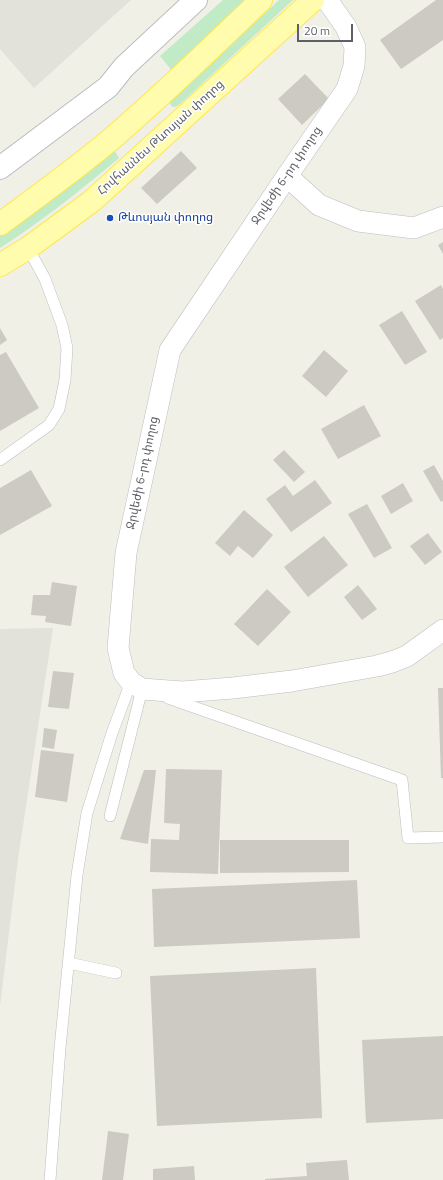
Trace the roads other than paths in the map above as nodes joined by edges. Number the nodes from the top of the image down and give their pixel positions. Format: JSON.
{"nodes":[{"id":1,"x":196,"y":0,"type":"edge"},
{"id":2,"x":261,"y":0,"type":"edge"},
{"id":3,"x":313,"y":0,"type":"edge"},
{"id":4,"x":327,"y":0,"type":"edge"},
{"id":5,"x":164,"y":92,"type":"junction"},
{"id":6,"x":185,"y":115,"type":"junction"},
{"id":7,"x":108,"y":142,"type":"junction"},
{"id":8,"x":130,"y":165,"type":"junction"},
{"id":9,"x":0,"y":168,"type":"edge"},
{"id":10,"x":287,"y":176,"type":"junction"},
{"id":11,"x":443,"y":217,"type":"edge"},
{"id":12,"x":0,"y":224,"type":"edge"},
{"id":13,"x":28,"y":248,"type":"junction"},
{"id":14,"x":0,"y":265,"type":"edge"},
{"id":15,"x":0,"y":460,"type":"edge"},
{"id":16,"x":443,"y":630,"type":"edge"},
{"id":17,"x":137,"y":685,"type":"junction"},
{"id":18,"x":110,"y":816,"type":"dead end"},
{"id":19,"x":443,"y":837,"type":"edge"},
{"id":20,"x":69,"y":963,"type":"junction"},
{"id":21,"x":116,"y":973,"type":"dead end"},
{"id":22,"x":50,"y":1180,"type":"edge"}],
"edges":[{"from":1,"to":9,"type":"street"},
{"from":2,"to":5,"type":"main road"},
{"from":3,"to":6,"type":"main road","name":"Հովհաննես Թևոսյան փողոց"},
{"from":4,"to":10,"type":"street","name":"Ջրվեժի 6-րդ փողոց"},
{"from":5,"to":6,"type":"main road"},
{"from":5,"to":7,"type":"main road"},
{"from":6,"to":8,"type":"main road","name":"Հովհաննես Թևոսյան փողոց"},
{"from":7,"to":8,"type":"main road"},
{"from":7,"to":12,"type":"main road"},
{"from":8,"to":13,"type":"main road","name":"Հովհաննես Թևոսյան փողոց"},
{"from":10,"to":11,"type":"street"},
{"from":10,"to":17,"type":"street","name":"Ջրվեժի 6-րդ փողոց"},
{"from":13,"to":14,"type":"main road","name":"Հովհաննես Թևոսյան փողոց"},
{"from":13,"to":15,"type":"lane"},
{"from":16,"to":17,"type":"street"},
{"from":17,"to":18,"type":"lane"},
{"from":17,"to":19,"type":"lane"},
{"from":17,"to":20,"type":"lane"},
{"from":20,"to":21,"type":"lane"},
{"from":20,"to":22,"type":"lane"}]}
